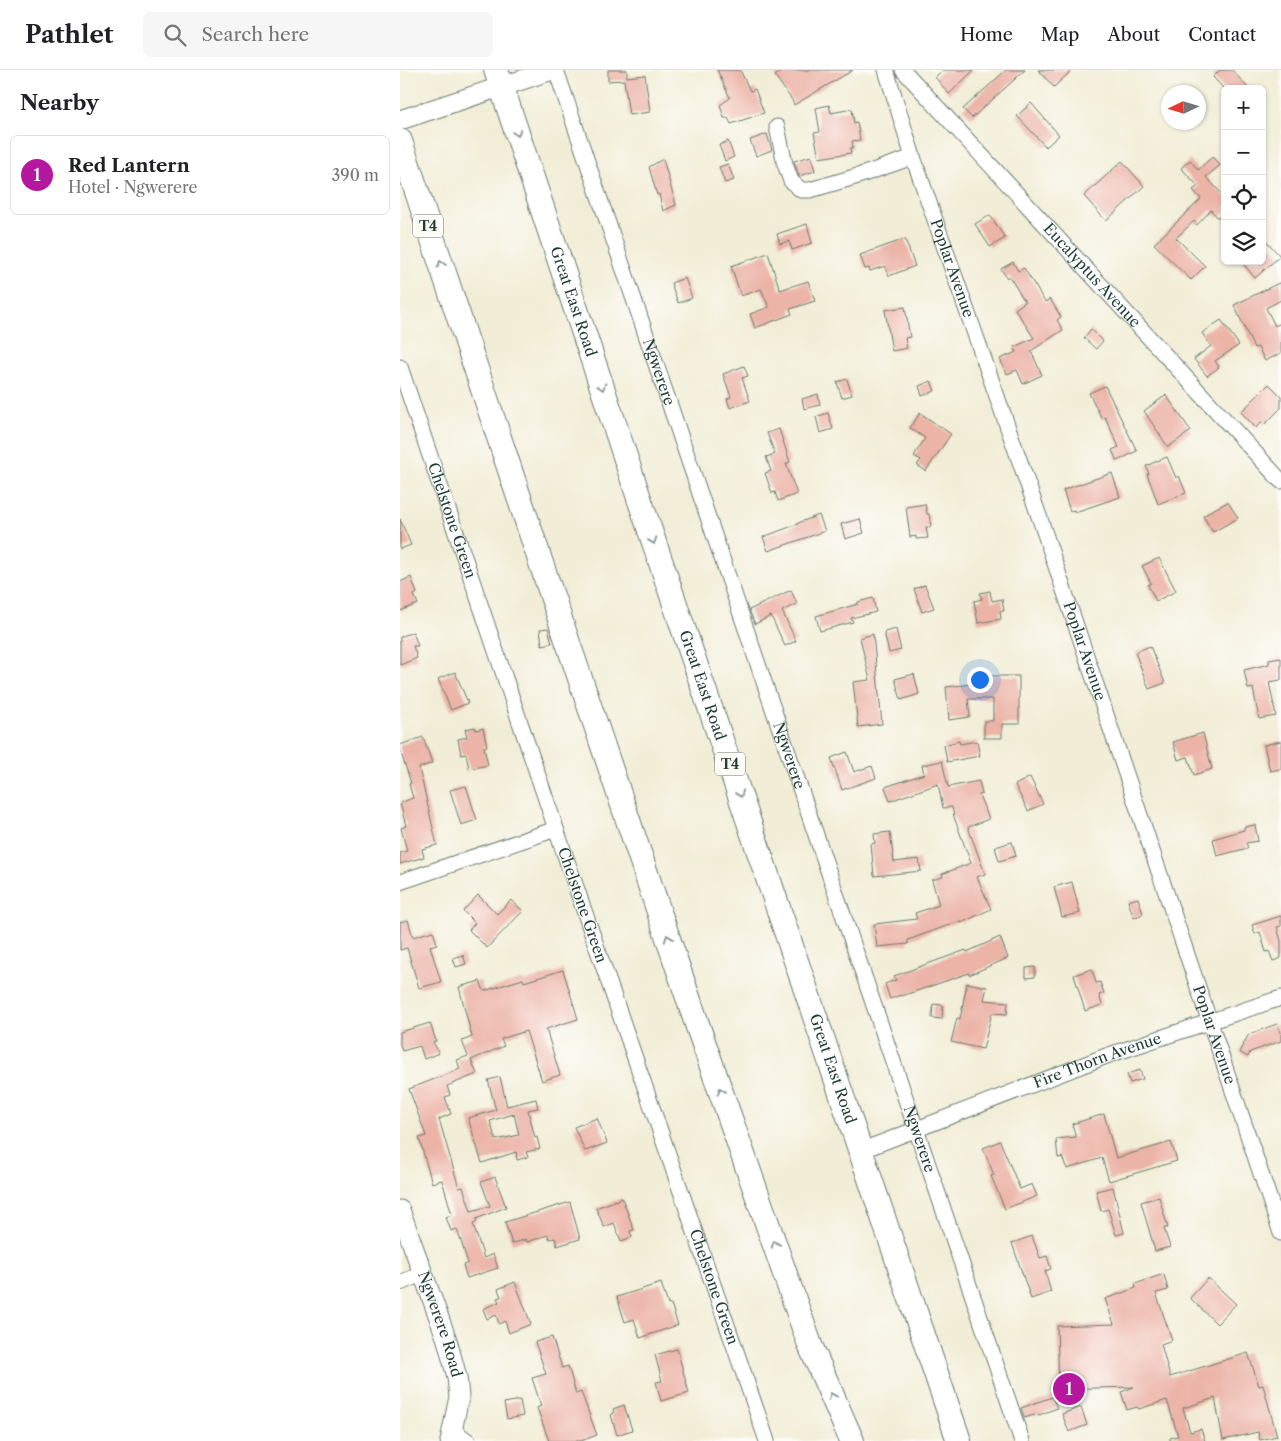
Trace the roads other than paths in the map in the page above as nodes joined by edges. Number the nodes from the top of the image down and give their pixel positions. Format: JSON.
{"nodes":[{"id":1,"x":552,"y":70,"type":"edge"},
{"id":2,"x":556,"y":70,"type":"edge"},
{"id":3,"x":886,"y":70,"type":"edge"},
{"id":4,"x":903,"y":70,"type":"edge"},
{"id":5,"x":499,"y":78,"type":"edge"},
{"id":6,"x":400,"y":120,"type":"edge"},
{"id":7,"x":777,"y":127,"type":"dead end"},
{"id":8,"x":400,"y":141,"type":"edge"},
{"id":9,"x":912,"y":157,"type":"junction"},
{"id":10,"x":400,"y":367,"type":"edge"},
{"id":11,"x":1281,"y":481,"type":"edge"},
{"id":12,"x":556,"y":829,"type":"junction"},
{"id":13,"x":400,"y":882,"type":"edge"},
{"id":14,"x":1281,"y":998,"type":"edge"},
{"id":15,"x":1210,"y":1022,"type":"junction"},
{"id":16,"x":916,"y":1130,"type":"junction"},
{"id":17,"x":860,"y":1151,"type":"junction"},
{"id":18,"x":400,"y":1210,"type":"edge"},
{"id":19,"x":1281,"y":1234,"type":"edge"},
{"id":20,"x":422,"y":1274,"type":"junction"},
{"id":21,"x":400,"y":1283,"type":"edge"},
{"id":22,"x":457,"y":1437,"type":"edge"},
{"id":23,"x":767,"y":1441,"type":"edge"},
{"id":24,"x":852,"y":1441,"type":"edge"},
{"id":25,"x":959,"y":1441,"type":"edge"},
{"id":26,"x":1022,"y":1441,"type":"edge"}],
"edges":[{"from":1,"to":5,"type":"street"},
{"from":2,"to":16,"type":"street","name":"Ngwerere"},
{"from":3,"to":9,"type":"street","name":"Poplar Avenue"},
{"from":4,"to":11,"type":"street","name":"Eucalyptus Avenue"},
{"from":5,"to":6,"type":"street"},
{"from":5,"to":17,"type":"main road","name":"Great East Road","number":"T4","one_way":true},
{"from":7,"to":9,"type":"street"},
{"from":24,"to":8,"type":"main road","number":"T4","one_way":true},
{"from":9,"to":15,"type":"street","name":"Poplar Avenue"},
{"from":10,"to":12,"type":"street","name":"Chelstone Green"},
{"from":12,"to":13,"type":"street"},
{"from":12,"to":23,"type":"street","name":"Chelstone Green"},
{"from":14,"to":15,"type":"street","name":"Fire Thorn Avenue"},
{"from":15,"to":16,"type":"street","name":"Fire Thorn Avenue"},
{"from":15,"to":19,"type":"street","name":"Poplar Avenue"},
{"from":16,"to":17,"type":"street","name":"Fire Thorn Avenue"},
{"from":16,"to":26,"type":"street","name":"Ngwerere"},
{"from":17,"to":25,"type":"main road","name":"Great East Road","number":"T4"},
{"from":18,"to":20,"type":"street","name":"Ngwerere Road"},
{"from":20,"to":21,"type":"street"},
{"from":20,"to":22,"type":"street","name":"Ngwerere Road"}]}
